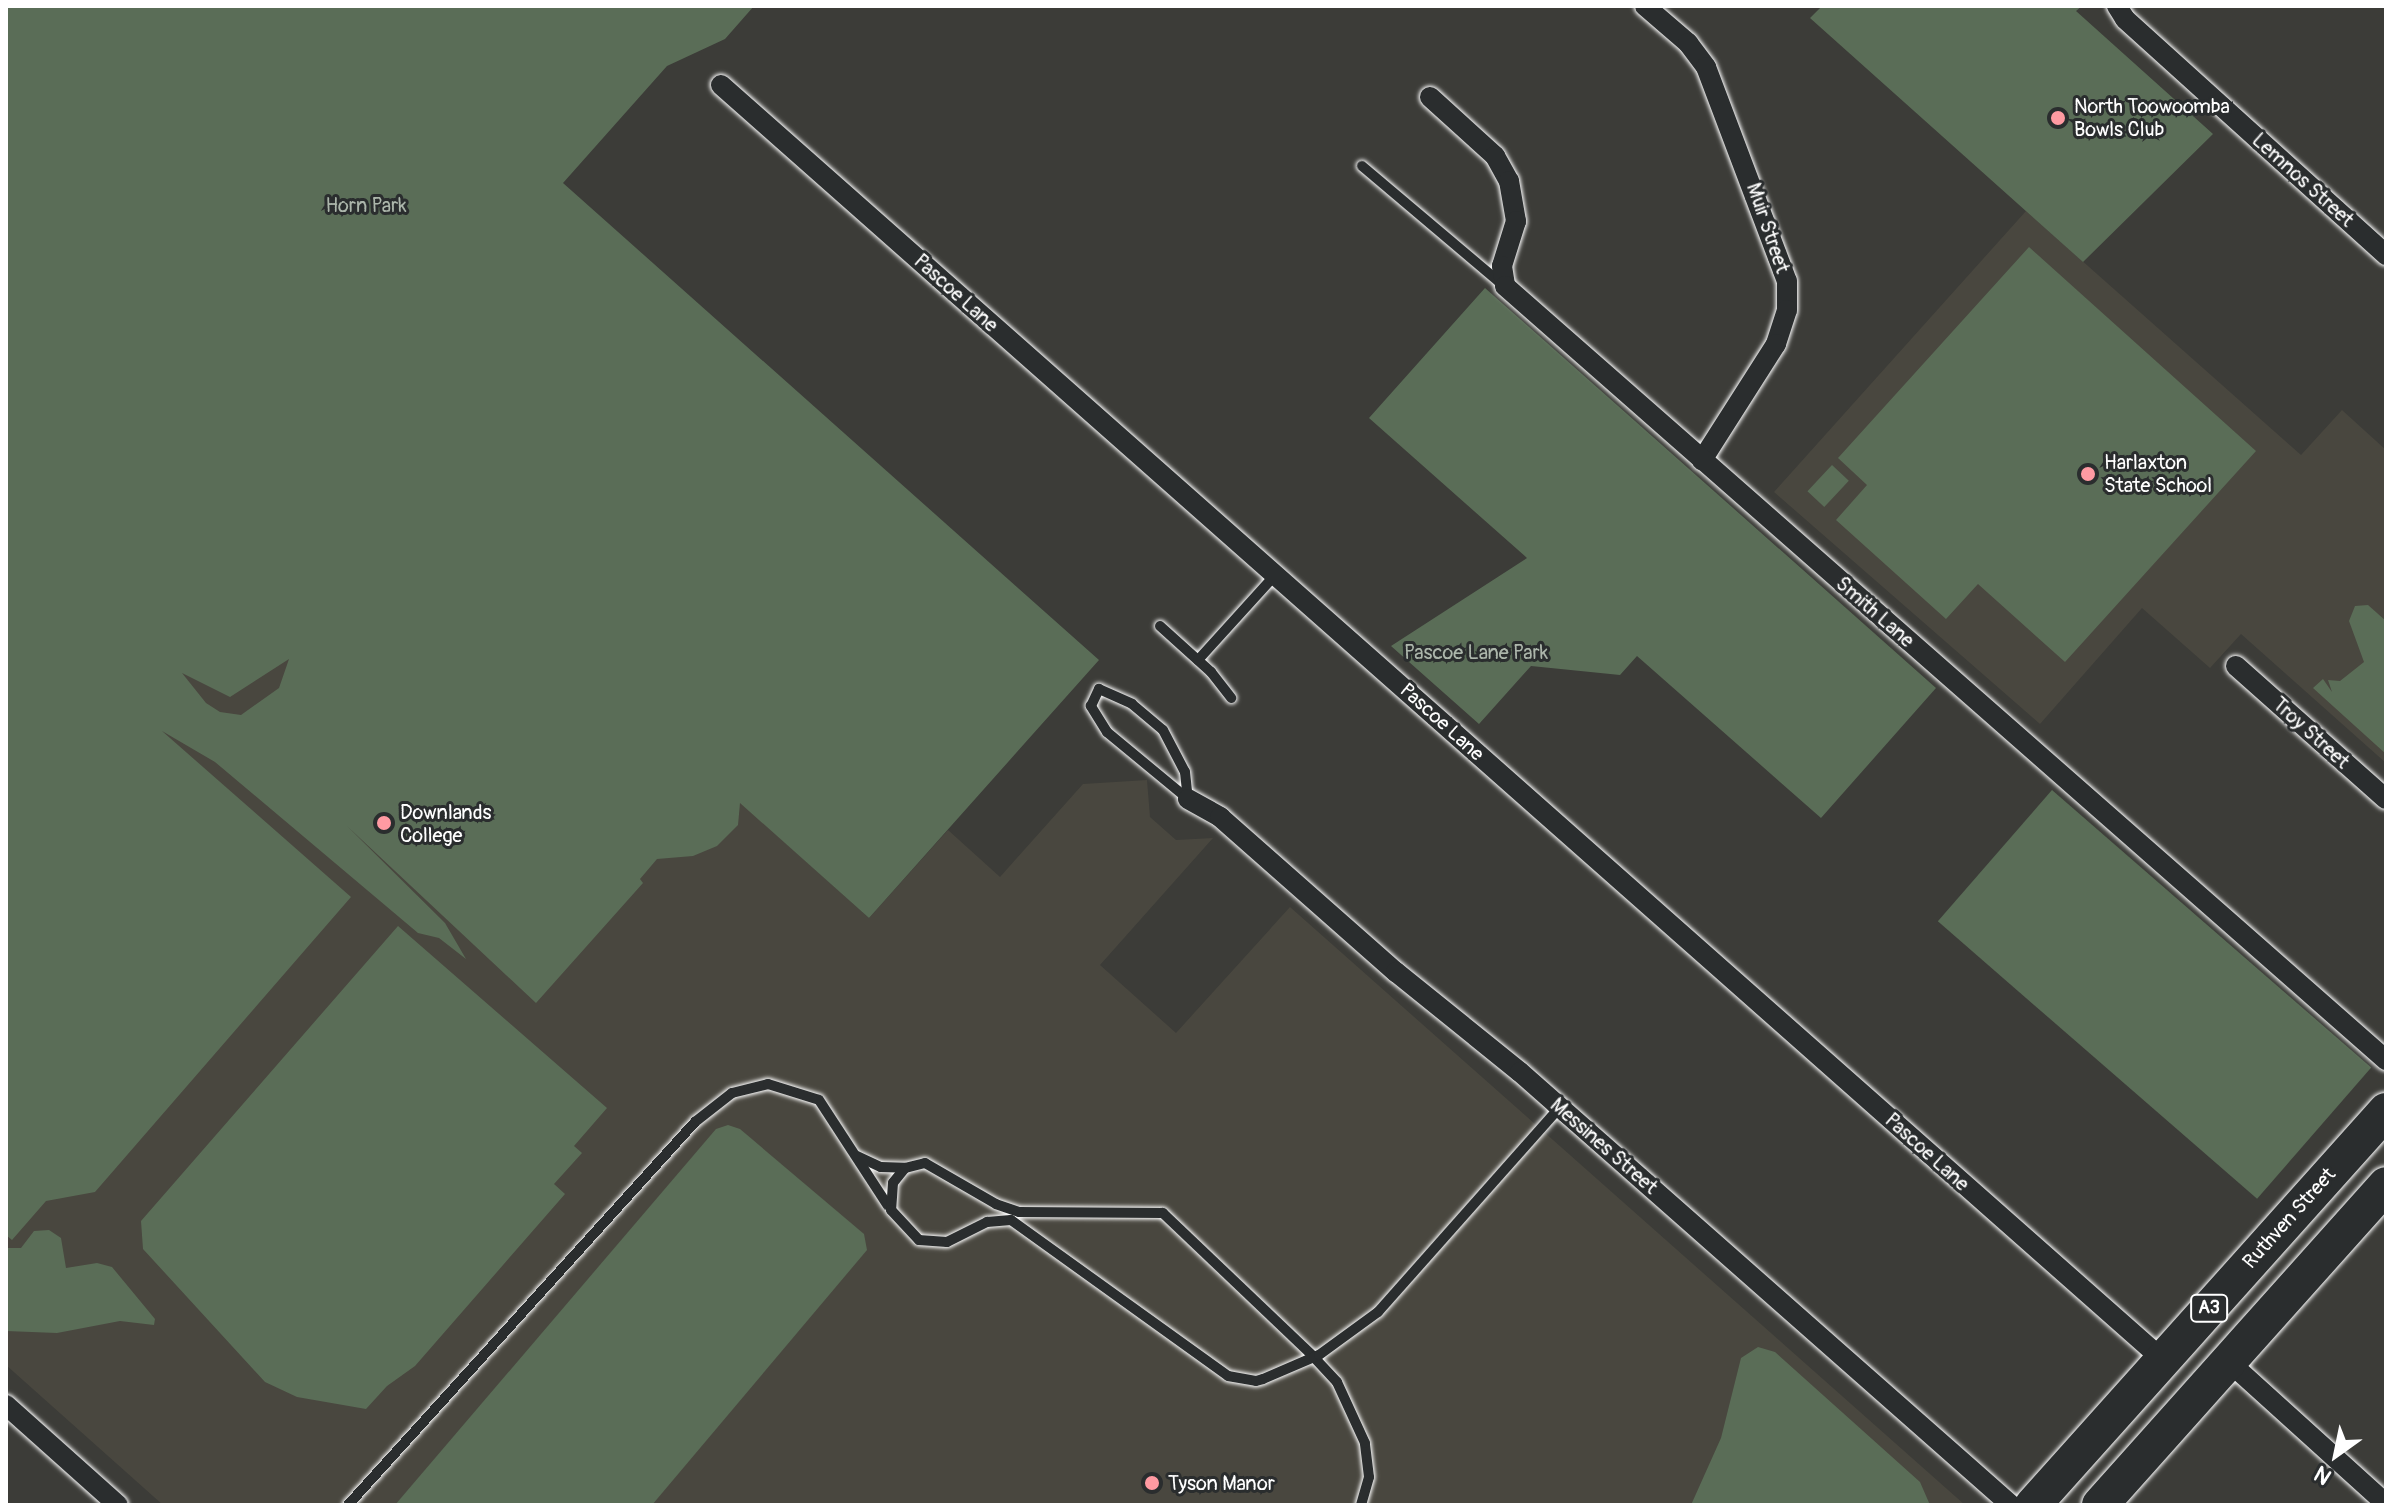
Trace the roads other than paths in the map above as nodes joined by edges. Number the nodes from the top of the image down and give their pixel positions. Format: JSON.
{"nodes":[{"id":1,"x":1645,"y":6,"type":"edge"},
{"id":2,"x":2117,"y":6,"type":"edge"},
{"id":3,"x":721,"y":85,"type":"dead end"},
{"id":4,"x":1430,"y":97,"type":"dead end"},
{"id":5,"x":1362,"y":166,"type":"dead end"},
{"id":6,"x":2386,"y":255,"type":"edge"},
{"id":7,"x":1505,"y":286,"type":"junction"},
{"id":8,"x":1702,"y":460,"type":"junction"},
{"id":9,"x":1275,"y":575,"type":"junction"},
{"id":10,"x":1160,"y":626,"type":"dead end"},
{"id":11,"x":1198,"y":660,"type":"junction"},
{"id":12,"x":2236,"y":666,"type":"dead end"},
{"id":13,"x":1231,"y":698,"type":"dead end"},
{"id":14,"x":1188,"y":799,"type":"junction"},
{"id":15,"x":2386,"y":799,"type":"edge"},
{"id":16,"x":2386,"y":1060,"type":"edge"},
{"id":17,"x":1560,"y":1107,"type":"junction"},
{"id":18,"x":2386,"y":1111,"type":"edge"},
{"id":19,"x":855,"y":1155,"type":"junction"},
{"id":20,"x":905,"y":1168,"type":"junction"},
{"id":21,"x":2386,"y":1185,"type":"edge"},
{"id":22,"x":891,"y":1210,"type":"junction"},
{"id":23,"x":1314,"y":1357,"type":"junction"},
{"id":24,"x":2163,"y":1360,"type":"junction"},
{"id":25,"x":2228,"y":1361,"type":"junction"},
{"id":26,"x":6,"y":1405,"type":"edge"},
{"id":27,"x":2386,"y":1504,"type":"edge"},
{"id":28,"x":118,"y":1505,"type":"edge"},
{"id":29,"x":348,"y":1505,"type":"edge"},
{"id":30,"x":1361,"y":1505,"type":"edge"},
{"id":31,"x":2011,"y":1505,"type":"edge"},
{"id":32,"x":2033,"y":1505,"type":"edge"},
{"id":33,"x":2100,"y":1505,"type":"edge"}],
"edges":[{"from":1,"to":8,"type":"street","name":"Muir Street"},
{"from":2,"to":6,"type":"street","name":"Lemnos Street"},
{"from":3,"to":9,"type":"street","name":"Pascoe Lane"},
{"from":4,"to":7,"type":"street"},
{"from":5,"to":7,"type":"lane","name":"Smith Lane"},
{"from":7,"to":8,"type":"street","name":"Smith Lane"},
{"from":8,"to":16,"type":"street","name":"Smith Lane"},
{"from":9,"to":11,"type":"lane"},
{"from":9,"to":24,"type":"street","name":"Pascoe Lane"},
{"from":10,"to":11,"type":"lane"},
{"from":11,"to":13,"type":"lane"},
{"from":12,"to":15,"type":"street","name":"Troy Street"},
{"from":14,"to":14,"type":"lane"},
{"from":14,"to":17,"type":"street","name":"Messines Street"},
{"from":17,"to":23,"type":"lane"},
{"from":17,"to":31,"type":"street","name":"Messines Street"},
{"from":18,"to":24,"type":"highway","name":"Ruthven Street","number":"A3"},
{"from":19,"to":20,"type":"lane"},
{"from":19,"to":22,"type":"lane"},
{"from":19,"to":29,"type":"lane"},
{"from":20,"to":22,"type":"lane"},
{"from":20,"to":23,"type":"lane"},
{"from":21,"to":25,"type":"highway","number":"A3"},
{"from":22,"to":23,"type":"lane"},
{"from":23,"to":30,"type":"lane"},
{"from":24,"to":32,"type":"highway","name":"Ruthven Street","number":"A3"},
{"from":25,"to":27,"type":"street"},
{"from":25,"to":33,"type":"highway","number":"A3"},
{"from":26,"to":28,"type":"street"}]}
